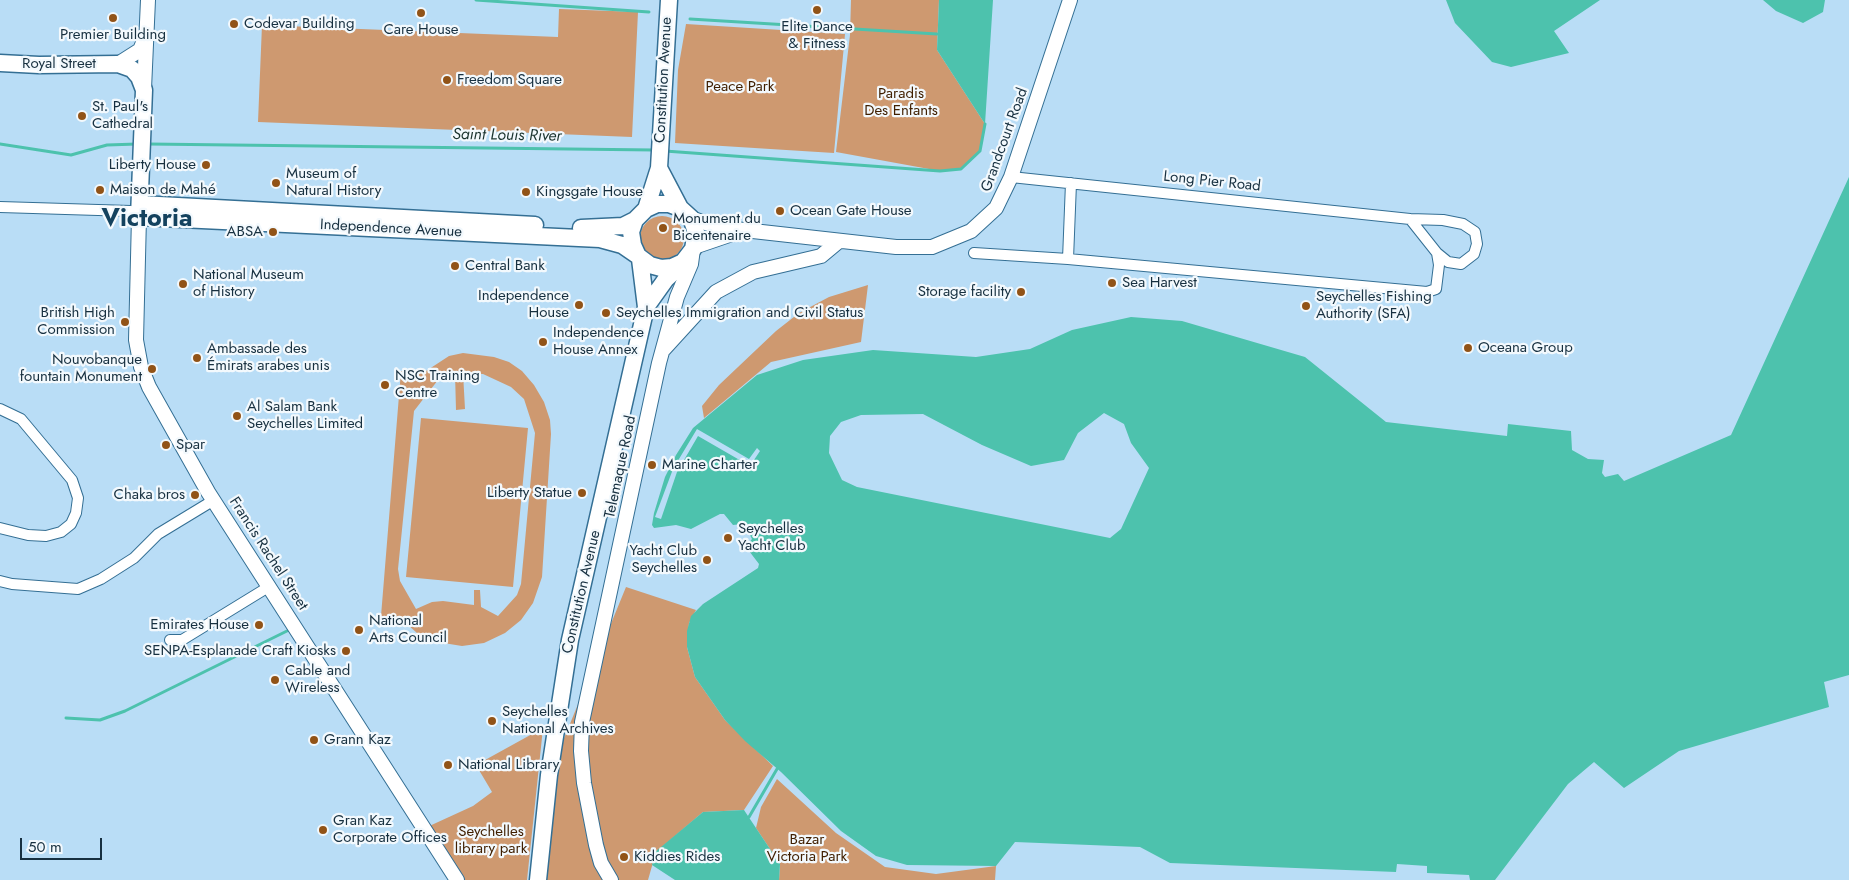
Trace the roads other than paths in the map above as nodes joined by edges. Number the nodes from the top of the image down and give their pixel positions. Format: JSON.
{"nodes":[{"id":1,"x":148,"y":0,"type":"edge"},
{"id":2,"x":669,"y":0,"type":"edge"},
{"id":3,"x":1070,"y":0,"type":"edge"},
{"id":4,"x":146,"y":35,"type":"junction"},
{"id":5,"x":0,"y":63,"type":"edge"},
{"id":6,"x":118,"y":64,"type":"junction"},
{"id":7,"x":144,"y":90,"type":"junction"},
{"id":8,"x":659,"y":164,"type":"junction"},
{"id":9,"x":1011,"y":177,"type":"junction"},
{"id":10,"x":1071,"y":183,"type":"junction"},
{"id":11,"x":0,"y":207,"type":"edge"},
{"id":12,"x":137,"y":211,"type":"junction"},
{"id":13,"x":685,"y":213,"type":"junction"},
{"id":14,"x":641,"y":214,"type":"junction"},
{"id":15,"x":1410,"y":219,"type":"junction"},
{"id":16,"x":743,"y":230,"type":"junction"},
{"id":17,"x":839,"y":241,"type":"junction"},
{"id":18,"x":694,"y":248,"type":"junction"},
{"id":19,"x":974,"y":252,"type":"dead end"},
{"id":20,"x":1437,"y":253,"type":"junction"},
{"id":21,"x":639,"y":257,"type":"junction"},
{"id":22,"x":1068,"y":260,"type":"junction"},
{"id":23,"x":683,"y":262,"type":"junction"},
{"id":24,"x":646,"y":307,"type":"junction"},
{"id":25,"x":662,"y":352,"type":"junction"},
{"id":26,"x":0,"y":409,"type":"edge"},
{"id":27,"x":214,"y":500,"type":"junction"},
{"id":28,"x":0,"y":528,"type":"edge"},
{"id":29,"x":0,"y":581,"type":"edge"},
{"id":30,"x":270,"y":586,"type":"junction"},
{"id":31,"x":170,"y":640,"type":"dead end"},
{"id":32,"x":457,"y":880,"type":"edge"},
{"id":33,"x":538,"y":880,"type":"edge"},
{"id":34,"x":611,"y":880,"type":"edge"}],
"edges":[{"from":1,"to":4,"type":"street"},
{"from":2,"to":8,"type":"main road","name":"Constitution Avenue"},
{"from":3,"to":9,"type":"street","name":"Grandcourt Road"},
{"from":4,"to":6,"type":"street","name":"Royal Street"},
{"from":4,"to":7,"type":"street"},
{"from":5,"to":6,"type":"main road","name":"Royal Street"},
{"from":6,"to":7,"type":"main road","name":"Royal Street"},
{"from":7,"to":12,"type":"main road"},
{"from":8,"to":13,"type":"main road"},
{"from":8,"to":14,"type":"main road","name":"Constitution Avenue"},
{"from":9,"to":10,"type":"street","name":"Long Pier Road"},
{"from":9,"to":17,"type":"street","name":"Grandcourt Road"},
{"from":10,"to":15,"type":"street","name":"Long Pier Road"},
{"from":10,"to":22,"type":"street"},
{"from":11,"to":12,"type":"street"},
{"from":12,"to":14,"type":"main road","name":"Independence Avenue"},
{"from":12,"to":21,"type":"main road","name":"Independence Avenue"},
{"from":12,"to":27,"type":"street","name":"Francis Rachel Street"},
{"from":13,"to":14,"type":"main road"},
{"from":13,"to":16,"type":"street","name":"Grandcourt Road"},
{"from":13,"to":18,"type":"main road"},
{"from":14,"to":21,"type":"main road"},
{"from":15,"to":20,"type":"street","name":"Long Pier Road"},
{"from":15,"to":20,"type":"street","name":"Long Pier Road"},
{"from":16,"to":17,"type":"street","name":"Grandcourt Road"},
{"from":16,"to":18,"type":"street"},
{"from":17,"to":25,"type":"street","name":"Telemaque Road"},
{"from":18,"to":23,"type":"main road"},
{"from":18,"to":25,"type":"street","name":"Telemaque Road"},
{"from":19,"to":22,"type":"street"},
{"from":20,"to":22,"type":"street"},
{"from":21,"to":23,"type":"main road"},
{"from":21,"to":24,"type":"main road","name":"Constitution Avenue"},
{"from":23,"to":24,"type":"main road","name":"Constitution Avenue"},
{"from":24,"to":33,"type":"main road","name":"Constitution Avenue"},
{"from":25,"to":34,"type":"street","name":"Telemaque Road"},
{"from":26,"to":28,"type":"street"},
{"from":27,"to":29,"type":"street"},
{"from":27,"to":30,"type":"street","name":"Francis Rachel Street"},
{"from":30,"to":31,"type":"street"},
{"from":30,"to":32,"type":"street","name":"Francis Rachel Street"}]}
